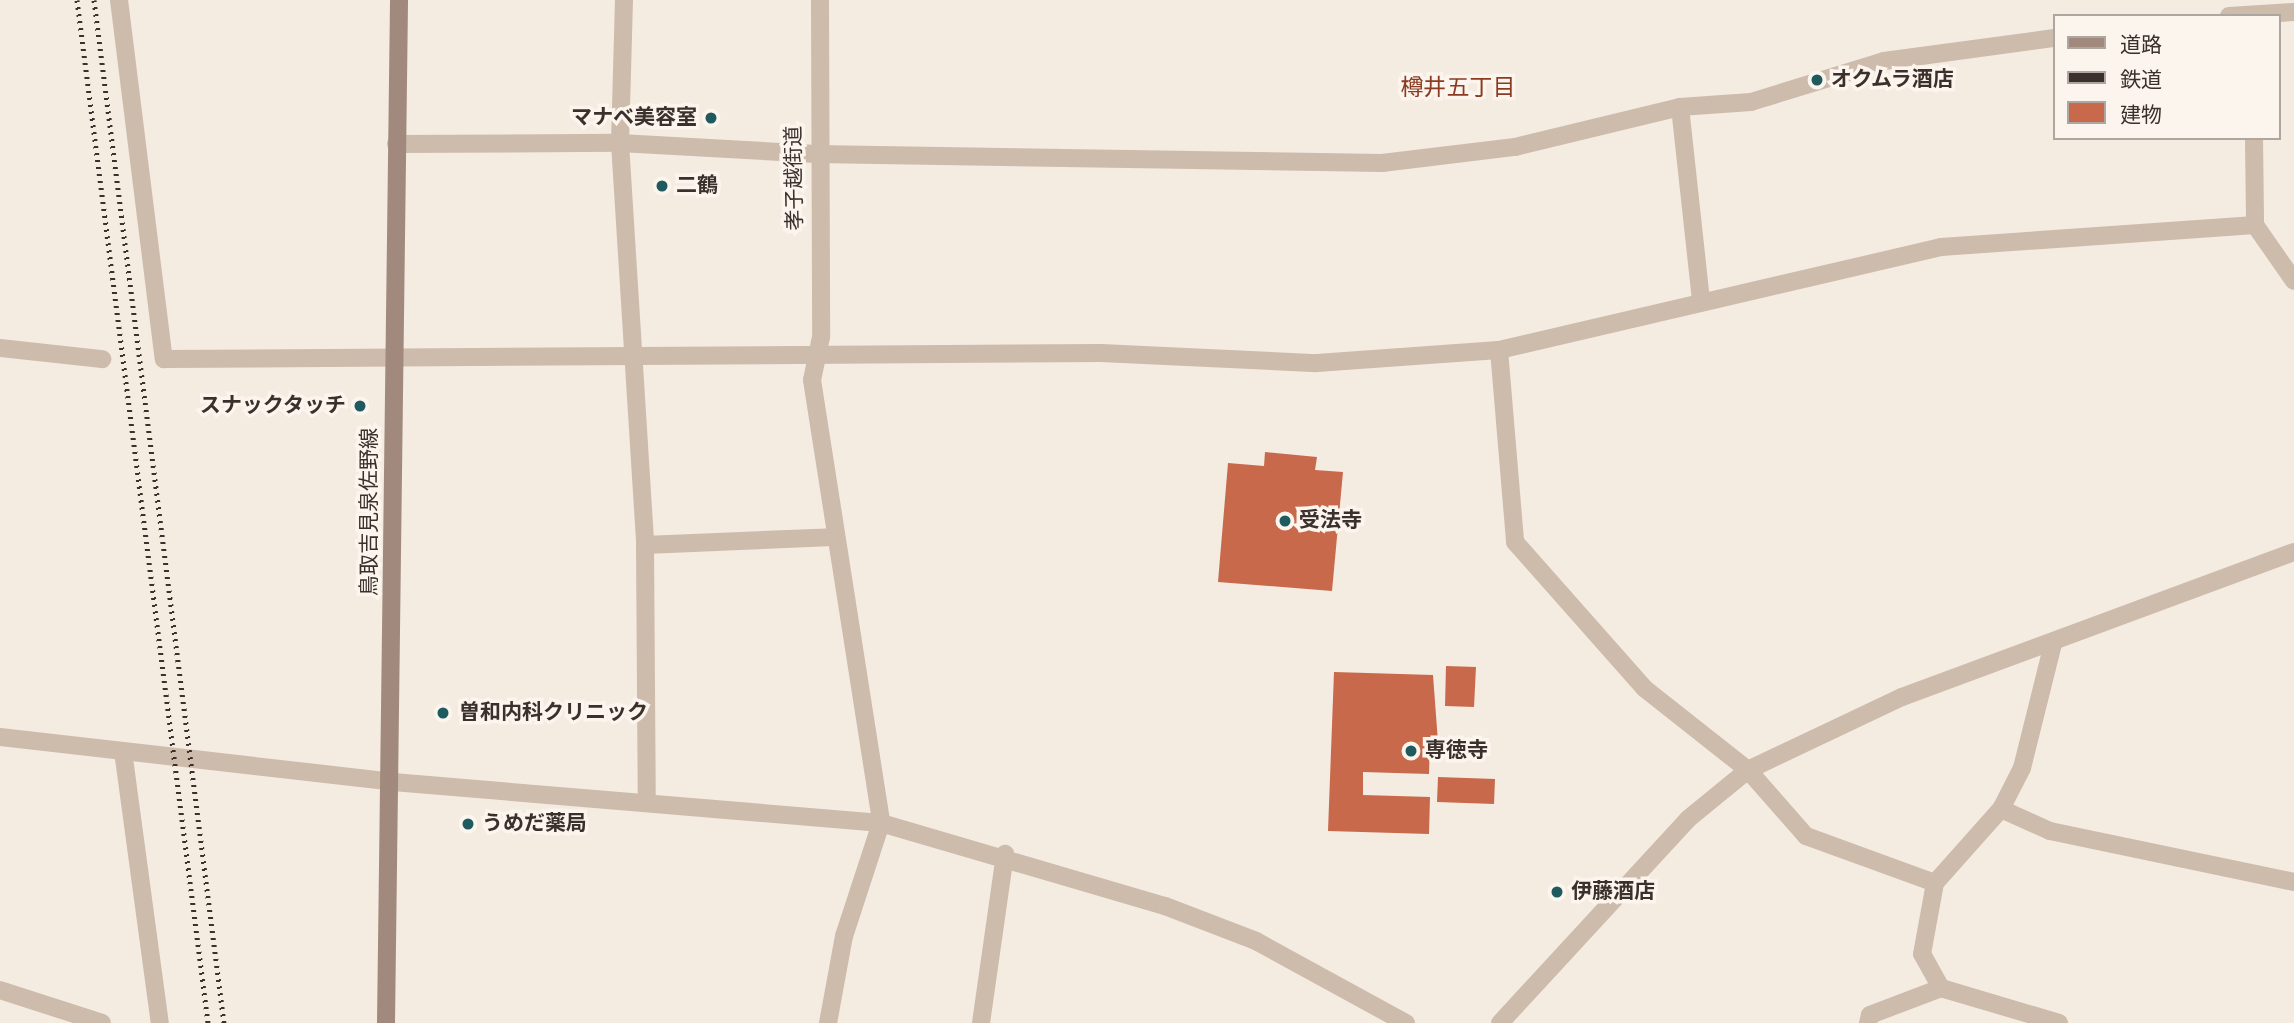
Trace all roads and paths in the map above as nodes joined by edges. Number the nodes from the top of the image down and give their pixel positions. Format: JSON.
{"nodes":[{"id":1,"x":119,"y":0,"type":"edge"},
{"id":2,"x":399,"y":0,"type":"edge"},
{"id":3,"x":624,"y":0,"type":"edge"},
{"id":4,"x":820,"y":0,"type":"edge"},
{"id":5,"x":2252,"y":10,"type":"edge"},
{"id":6,"x":2294,"y":12,"type":"edge"},
{"id":7,"x":2052,"y":38,"type":"edge"},
{"id":8,"x":1680,"y":107,"type":"junction"},
{"id":9,"x":2254,"y":140,"type":"edge"},
{"id":10,"x":620,"y":143,"type":"junction"},
{"id":11,"x":396,"y":144,"type":"junction"},
{"id":12,"x":816,"y":154,"type":"junction"},
{"id":13,"x":2255,"y":225,"type":"junction"},
{"id":14,"x":2294,"y":281,"type":"edge"},
{"id":15,"x":1701,"y":300,"type":"junction"},
{"id":16,"x":0,"y":348,"type":"edge"},
{"id":17,"x":1499,"y":350,"type":"junction"},
{"id":18,"x":392,"y":355,"type":"junction"},
{"id":19,"x":817,"y":355,"type":"junction"},
{"id":20,"x":633,"y":357,"type":"junction"},
{"id":21,"x":102,"y":359,"type":"dead end"},
{"id":22,"x":833,"y":537,"type":"junction"},
{"id":23,"x":645,"y":545,"type":"junction"},
{"id":24,"x":2294,"y":552,"type":"edge"},
{"id":25,"x":2053,"y":644,"type":"junction"},
{"id":26,"x":0,"y":737,"type":"edge"},
{"id":27,"x":123,"y":751,"type":"junction"},
{"id":28,"x":1748,"y":770,"type":"junction"},
{"id":29,"x":393,"y":782,"type":"junction"},
{"id":30,"x":647,"y":801,"type":"junction"},
{"id":31,"x":2001,"y":809,"type":"junction"},
{"id":32,"x":881,"y":823,"type":"junction"},
{"id":33,"x":1005,"y":854,"type":"junction"},
{"id":34,"x":2294,"y":882,"type":"edge"},
{"id":35,"x":1935,"y":883,"type":"junction"},
{"id":36,"x":1941,"y":988,"type":"junction"},
{"id":37,"x":0,"y":990,"type":"edge"},
{"id":38,"x":102,"y":1023,"type":"edge"},
{"id":39,"x":160,"y":1023,"type":"edge"},
{"id":40,"x":386,"y":1023,"type":"edge"},
{"id":41,"x":828,"y":1023,"type":"edge"},
{"id":42,"x":981,"y":1023,"type":"edge"},
{"id":43,"x":1406,"y":1023,"type":"edge"},
{"id":44,"x":1500,"y":1023,"type":"edge"},
{"id":45,"x":1868,"y":1023,"type":"edge"},
{"id":46,"x":2059,"y":1023,"type":"edge"}],
"edges":[{"from":1,"to":18,"type":"street"},
{"from":2,"to":11,"type":"main road","name":"鳥取吉見泉佐野線"},
{"from":3,"to":10,"type":"street"},
{"from":4,"to":12,"type":"street","name":"孝子越街道"},
{"from":5,"to":6,"type":"street"},
{"from":7,"to":8,"type":"street"},
{"from":8,"to":12,"type":"street"},
{"from":8,"to":15,"type":"street"},
{"from":9,"to":13,"type":"street"},
{"from":10,"to":11,"type":"street"},
{"from":10,"to":12,"type":"street"},
{"from":10,"to":20,"type":"street"},
{"from":11,"to":18,"type":"main road","name":"鳥取吉見泉佐野線"},
{"from":12,"to":19,"type":"street","name":"孝子越街道"},
{"from":13,"to":14,"type":"street"},
{"from":13,"to":15,"type":"street"},
{"from":15,"to":17,"type":"street"},
{"from":16,"to":21,"type":"street"},
{"from":17,"to":19,"type":"street"},
{"from":17,"to":28,"type":"street"},
{"from":18,"to":20,"type":"street"},
{"from":18,"to":29,"type":"main road","name":"鳥取吉見泉佐野線"},
{"from":19,"to":20,"type":"street"},
{"from":19,"to":22,"type":"street","name":"孝子越街道"},
{"from":20,"to":23,"type":"street"},
{"from":22,"to":23,"type":"street"},
{"from":22,"to":32,"type":"street","name":"孝子越街道"},
{"from":23,"to":30,"type":"street"},
{"from":24,"to":25,"type":"street"},
{"from":25,"to":28,"type":"street"},
{"from":25,"to":31,"type":"street"},
{"from":26,"to":27,"type":"street"},
{"from":27,"to":29,"type":"street"},
{"from":27,"to":39,"type":"street"},
{"from":28,"to":35,"type":"street"},
{"from":28,"to":44,"type":"street"},
{"from":29,"to":30,"type":"street"},
{"from":29,"to":40,"type":"main road","name":"鳥取吉見泉佐野線"},
{"from":30,"to":32,"type":"street"},
{"from":31,"to":34,"type":"street"},
{"from":31,"to":35,"type":"street"},
{"from":32,"to":33,"type":"street"},
{"from":32,"to":41,"type":"street"},
{"from":33,"to":42,"type":"street"},
{"from":33,"to":43,"type":"street"},
{"from":35,"to":36,"type":"street"},
{"from":36,"to":45,"type":"street"},
{"from":36,"to":46,"type":"street"},
{"from":37,"to":38,"type":"street"}]}
